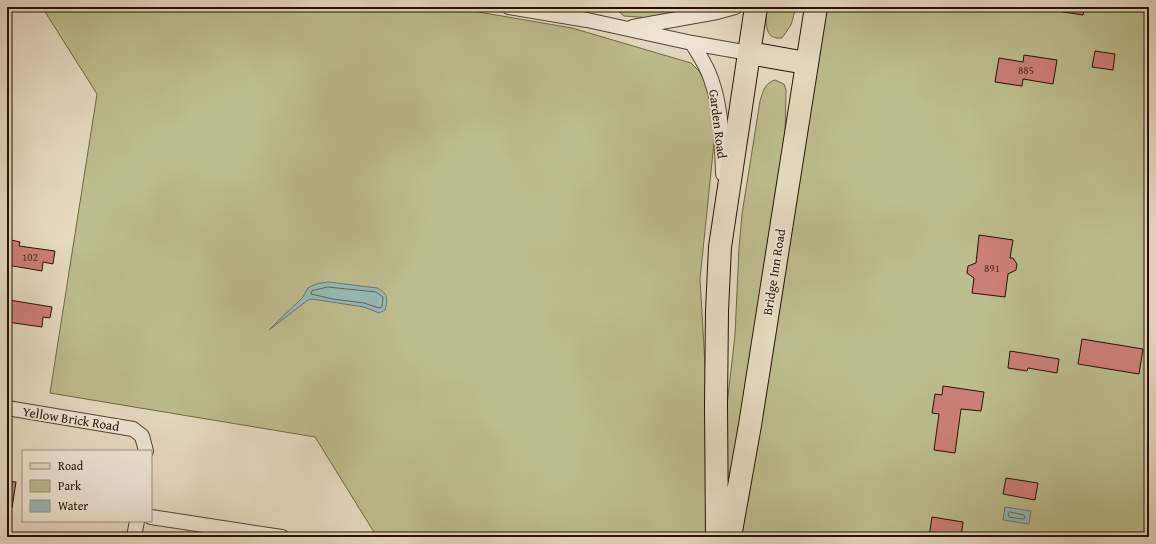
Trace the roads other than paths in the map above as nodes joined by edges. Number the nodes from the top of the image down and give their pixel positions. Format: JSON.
{"nodes":[{"id":1,"x":509,"y":7,"type":"edge"},
{"id":2,"x":735,"y":7,"type":"edge"},
{"id":3,"x":756,"y":7,"type":"edge"},
{"id":4,"x":816,"y":7,"type":"edge"},
{"id":5,"x":628,"y":28,"type":"junction"},
{"id":6,"x":692,"y":43,"type":"junction"},
{"id":7,"x":750,"y":54,"type":"junction"},
{"id":8,"x":806,"y":63,"type":"junction"},
{"id":9,"x":724,"y":211,"type":"junction"},
{"id":10,"x":7,"y":408,"type":"edge"},
{"id":11,"x":146,"y":450,"type":"edge"},
{"id":12,"x":152,"y":516,"type":"edge"},
{"id":13,"x":137,"y":522,"type":"edge"},
{"id":14,"x":134,"y":537,"type":"edge"},
{"id":15,"x":282,"y":537,"type":"edge"},
{"id":16,"x":717,"y":537,"type":"edge"},
{"id":17,"x":730,"y":537,"type":"edge"}],
"edges":[{"from":1,"to":5,"type":"street"},
{"from":2,"to":5,"type":"street"},
{"from":3,"to":7,"type":"main road"},
{"from":4,"to":8,"type":"main road","name":"Bridge Inn Road"},
{"from":5,"to":6,"type":"street"},
{"from":6,"to":7,"type":"street"},
{"from":6,"to":9,"type":"street","name":"Garden Road"},
{"from":7,"to":8,"type":"main road"},
{"from":7,"to":9,"type":"main road"},
{"from":8,"to":17,"type":"main road","name":"Bridge Inn Road"},
{"from":9,"to":16,"type":"main road"},
{"from":10,"to":11,"type":"street","name":"Yellow Brick Road"},
{"from":12,"to":15,"type":"street"},
{"from":13,"to":14,"type":"street"}]}
